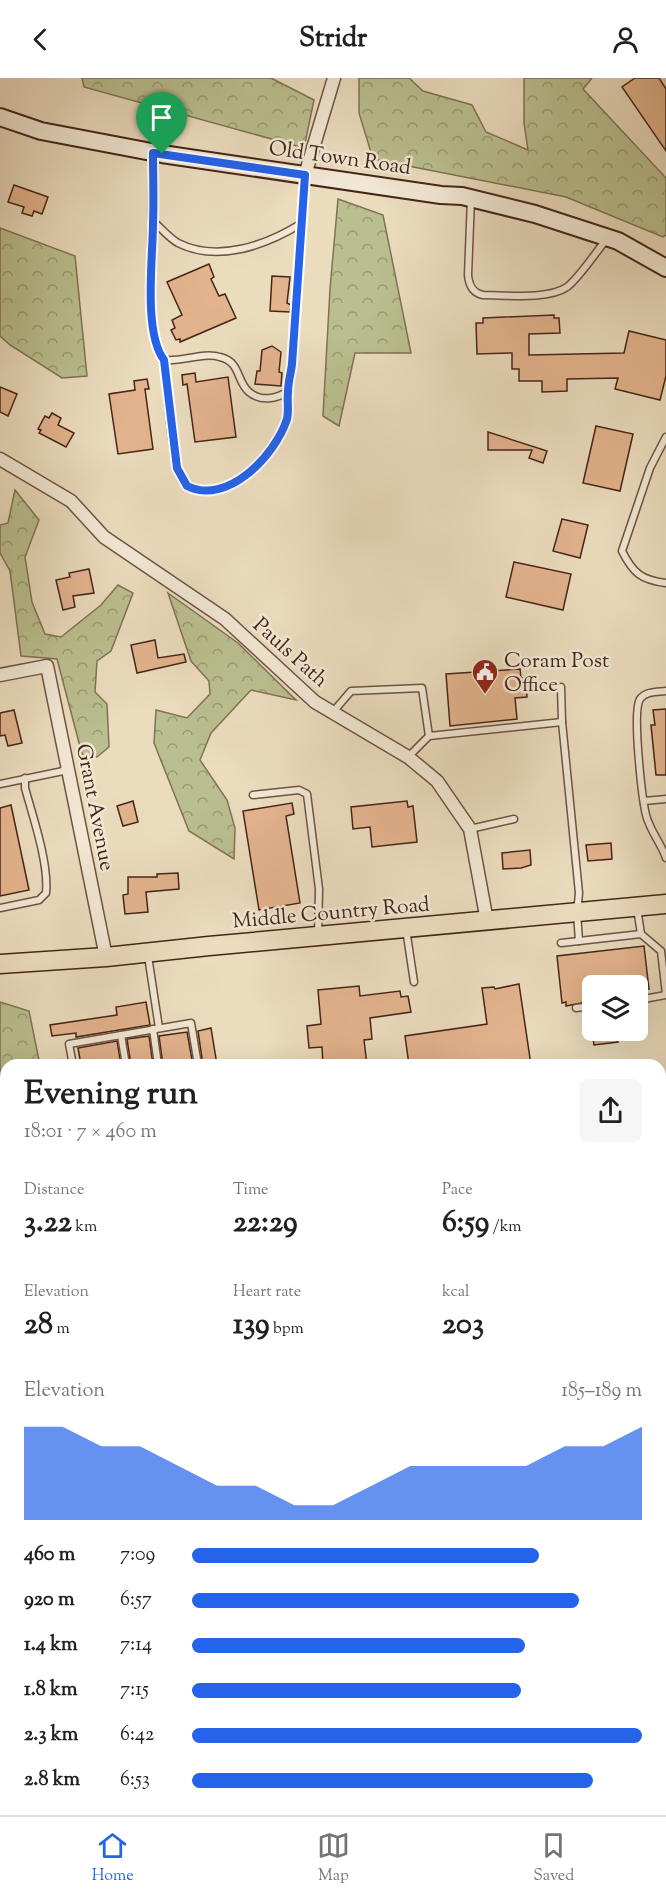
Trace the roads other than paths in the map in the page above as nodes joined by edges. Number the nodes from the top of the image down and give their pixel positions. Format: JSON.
{"nodes":[{"id":1,"x":334,"y":78,"type":"edge"},
{"id":2,"x":0,"y":117,"type":"edge"},
{"id":3,"x":153,"y":153,"type":"junction"},
{"id":4,"x":305,"y":175,"type":"junction"},
{"id":5,"x":471,"y":198,"type":"junction"},
{"id":6,"x":153,"y":222,"type":"junction"},
{"id":7,"x":303,"y":223,"type":"junction"},
{"id":8,"x":607,"y":238,"type":"junction"},
{"id":9,"x":666,"y":268,"type":"edge"},
{"id":10,"x":164,"y":360,"type":"junction"},
{"id":11,"x":288,"y":390,"type":"junction"},
{"id":12,"x":666,"y":437,"type":"edge"},
{"id":13,"x":0,"y":459,"type":"edge"},
{"id":14,"x":666,"y":584,"type":"edge"},
{"id":15,"x":0,"y":675,"type":"edge"},
{"id":16,"x":561,"y":687,"type":"dead end"},
{"id":17,"x":666,"y":691,"type":"edge"},
{"id":18,"x":333,"y":712,"type":"junction"},
{"id":19,"x":562,"y":722,"type":"junction"},
{"id":20,"x":429,"y":736,"type":"junction"},
{"id":21,"x":408,"y":757,"type":"junction"},
{"id":22,"x":68,"y":770,"type":"junction"},
{"id":23,"x":25,"y":778,"type":"junction"},
{"id":24,"x":0,"y":784,"type":"edge"},
{"id":25,"x":253,"y":795,"type":"dead end"},
{"id":26,"x":666,"y":799,"type":"edge"},
{"id":27,"x":644,"y":801,"type":"junction"},
{"id":28,"x":514,"y":819,"type":"dead end"},
{"id":29,"x":470,"y":829,"type":"junction"},
{"id":30,"x":666,"y":858,"type":"edge"},
{"id":31,"x":666,"y":904,"type":"edge"},
{"id":32,"x":637,"y":907,"type":"junction"},
{"id":33,"x":0,"y":908,"type":"edge"},
{"id":34,"x":577,"y":913,"type":"junction"},
{"id":35,"x":487,"y":921,"type":"junction"},
{"id":36,"x":406,"y":928,"type":"junction"},
{"id":37,"x":641,"y":934,"type":"junction"},
{"id":38,"x":318,"y":936,"type":"junction"},
{"id":39,"x":579,"y":941,"type":"junction"},
{"id":40,"x":561,"y":943,"type":"dead end"},
{"id":41,"x":148,"y":952,"type":"junction"},
{"id":42,"x":106,"y":957,"type":"junction"},
{"id":43,"x":0,"y":964,"type":"edge"},
{"id":44,"x":414,"y":981,"type":"dead end"},
{"id":45,"x":666,"y":994,"type":"edge"},
{"id":46,"x":648,"y":998,"type":"edge"},
{"id":47,"x":582,"y":1007,"type":"edge"},
{"id":48,"x":576,"y":1008,"type":"dead end"},
{"id":49,"x":156,"y":1028,"type":"junction"},
{"id":50,"x":121,"y":1035,"type":"junction"},
{"id":51,"x":72,"y":1059,"type":"edge"},
{"id":52,"x":125,"y":1059,"type":"edge"},
{"id":53,"x":159,"y":1059,"type":"edge"},
{"id":54,"x":197,"y":1059,"type":"edge"}],
"edges":[{"from":1,"to":4,"type":"street"},
{"from":2,"to":3,"type":"main road","name":"Old Town Road"},
{"from":3,"to":4,"type":"main road","name":"Old Town Road"},
{"from":3,"to":6,"type":"lane"},
{"from":4,"to":5,"type":"main road","name":"Old Town Road"},
{"from":4,"to":7,"type":"lane"},
{"from":5,"to":8,"type":"main road","name":"Old Town Road"},
{"from":5,"to":8,"type":"lane"},
{"from":6,"to":7,"type":"lane"},
{"from":6,"to":10,"type":"lane"},
{"from":7,"to":11,"type":"lane"},
{"from":8,"to":9,"type":"main road","name":"Old Town Road"},
{"from":10,"to":11,"type":"lane"},
{"from":10,"to":11,"type":"lane"},
{"from":12,"to":14,"type":"lane"},
{"from":13,"to":18,"type":"street","name":"Pauls Path"},
{"from":15,"to":22,"type":"street","name":"Grant Avenue"},
{"from":16,"to":19,"type":"lane"},
{"from":17,"to":27,"type":"lane"},
{"from":18,"to":20,"type":"lane"},
{"from":18,"to":21,"type":"street","name":"Pauls Path"},
{"from":19,"to":20,"type":"lane"},
{"from":19,"to":34,"type":"lane"},
{"from":20,"to":21,"type":"lane"},
{"from":21,"to":29,"type":"street","name":"Pauls Path"},
{"from":22,"to":23,"type":"lane"},
{"from":22,"to":42,"type":"street","name":"Grant Avenue"},
{"from":23,"to":24,"type":"lane"},
{"from":23,"to":33,"type":"lane"},
{"from":25,"to":38,"type":"lane"},
{"from":26,"to":27,"type":"lane"},
{"from":27,"to":30,"type":"lane"},
{"from":28,"to":29,"type":"lane"},
{"from":29,"to":35,"type":"street","name":"Pauls Path"},
{"from":31,"to":32,"type":"main road","name":"Middle Country Road"},
{"from":32,"to":34,"type":"main road","name":"Middle Country Road"},
{"from":32,"to":37,"type":"lane"},
{"from":34,"to":35,"type":"main road","name":"Middle Country Road"},
{"from":34,"to":39,"type":"lane"},
{"from":35,"to":36,"type":"main road","name":"Middle Country Road"},
{"from":36,"to":38,"type":"main road","name":"Middle Country Road"},
{"from":36,"to":44,"type":"lane"},
{"from":37,"to":39,"type":"lane"},
{"from":37,"to":45,"type":"lane"},
{"from":38,"to":41,"type":"main road","name":"Middle Country Road"},
{"from":39,"to":40,"type":"lane"},
{"from":41,"to":42,"type":"main road","name":"Middle Country Road"},
{"from":41,"to":49,"type":"lane"},
{"from":42,"to":43,"type":"main road","name":"Middle Country Road"},
{"from":45,"to":46,"type":"lane"},
{"from":47,"to":48,"type":"lane"},
{"from":49,"to":50,"type":"lane"},
{"from":49,"to":53,"type":"lane"},
{"from":49,"to":54,"type":"lane"},
{"from":50,"to":51,"type":"lane"},
{"from":50,"to":52,"type":"lane"}]}
